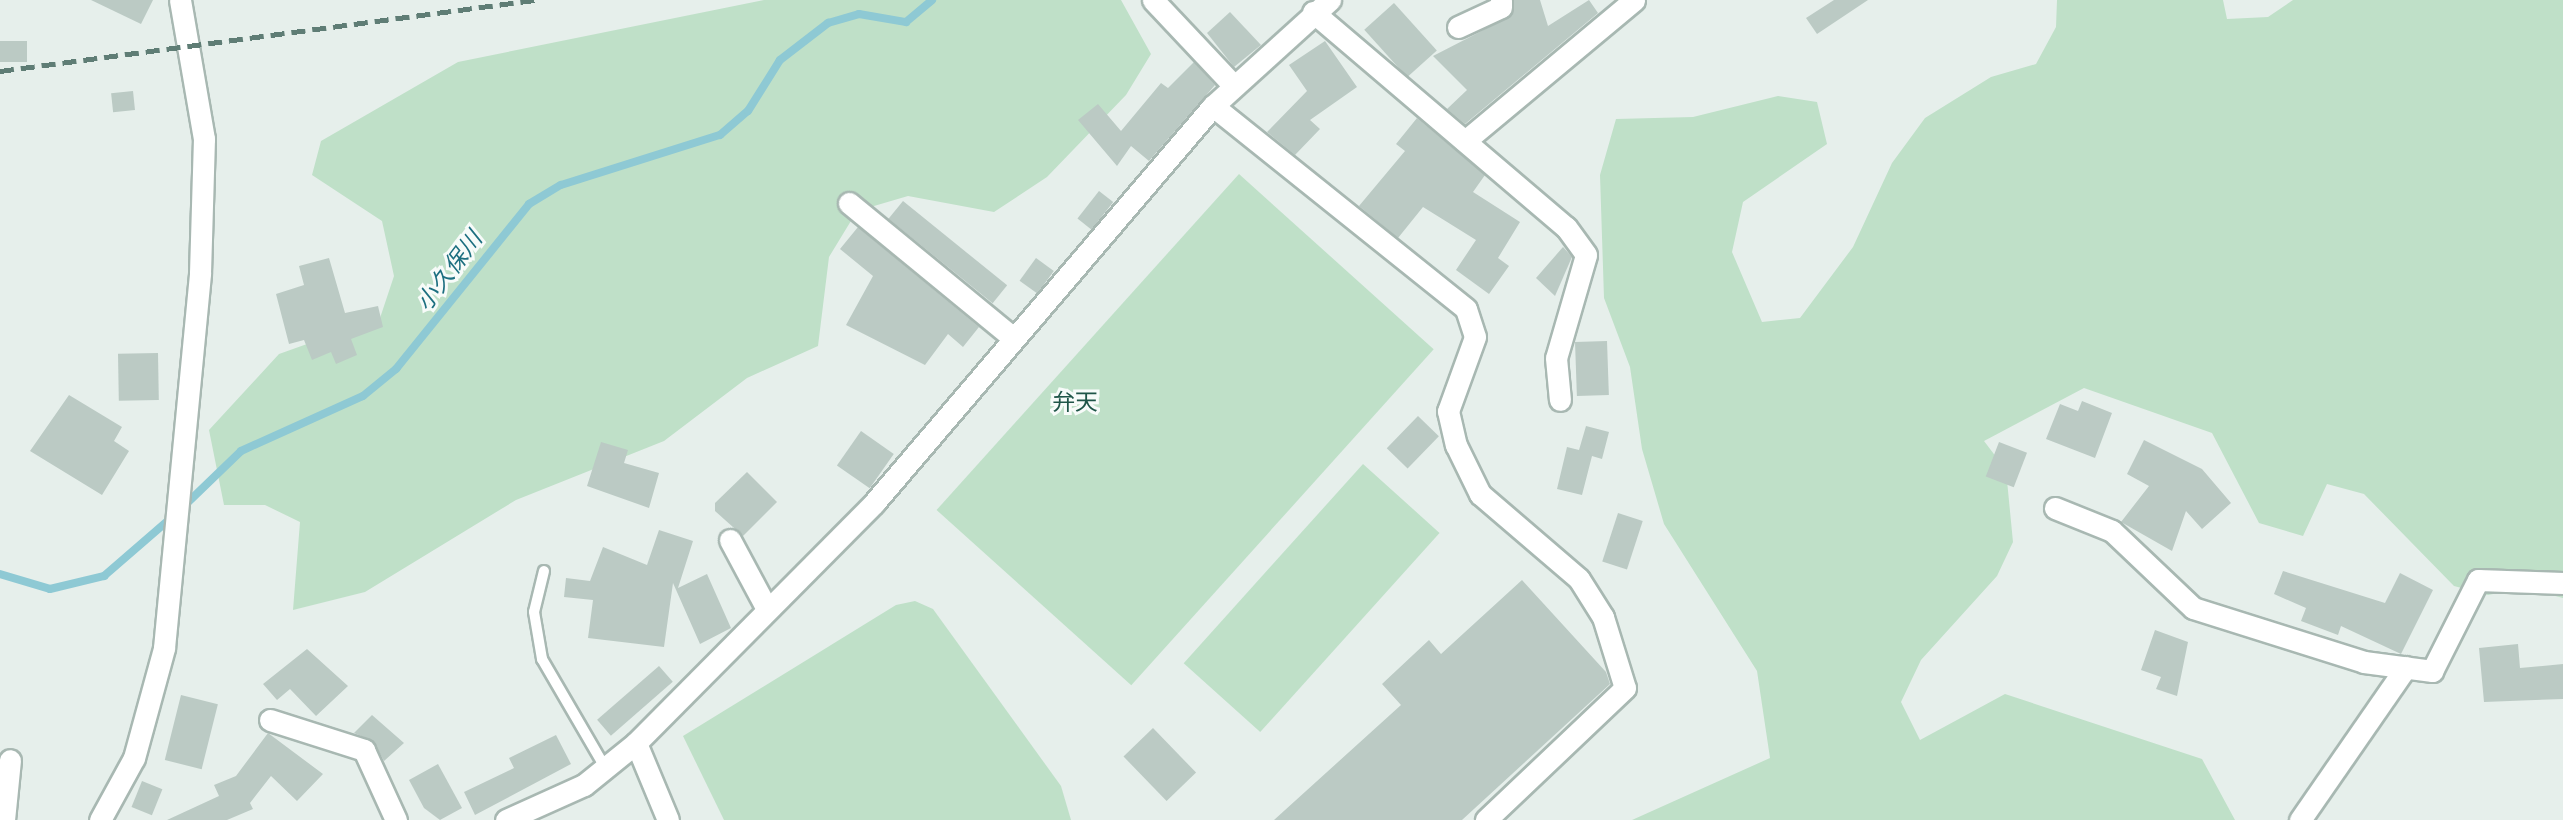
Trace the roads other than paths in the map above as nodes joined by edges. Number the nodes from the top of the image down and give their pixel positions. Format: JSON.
{"nodes":[{"id":1,"x":180,"y":0,"type":"edge"},
{"id":2,"x":1153,"y":0,"type":"edge"},
{"id":3,"x":1500,"y":0,"type":"edge"},
{"id":4,"x":1634,"y":0,"type":"edge"},
{"id":5,"x":1322,"y":6,"type":"edge"},
{"id":6,"x":1458,"y":27,"type":"dead end"},
{"id":7,"x":1234,"y":86,"type":"junction"},
{"id":8,"x":1213,"y":106,"type":"junction"},
{"id":9,"x":1465,"y":141,"type":"junction"},
{"id":10,"x":849,"y":204,"type":"dead end"},
{"id":11,"x":1012,"y":337,"type":"junction"},
{"id":12,"x":1560,"y":400,"type":"dead end"},
{"id":13,"x":2055,"y":508,"type":"dead end"},
{"id":14,"x":730,"y":540,"type":"dead end"},
{"id":15,"x":544,"y":571,"type":"dead end"},
{"id":16,"x":2563,"y":583,"type":"edge"},
{"id":17,"x":767,"y":609,"type":"junction"},
{"id":18,"x":2406,"y":667,"type":"junction"},
{"id":19,"x":270,"y":720,"type":"dead end"},
{"id":20,"x":636,"y":743,"type":"junction"},
{"id":21,"x":10,"y":760,"type":"dead end"},
{"id":22,"x":607,"y":769,"type":"junction"},
{"id":23,"x":4,"y":820,"type":"edge"},
{"id":24,"x":100,"y":820,"type":"edge"},
{"id":25,"x":396,"y":820,"type":"edge"},
{"id":26,"x":506,"y":820,"type":"edge"},
{"id":27,"x":668,"y":820,"type":"edge"},
{"id":28,"x":1486,"y":820,"type":"edge"},
{"id":29,"x":2300,"y":820,"type":"edge"}],
"edges":[{"from":1,"to":24,"type":"street"},
{"from":2,"to":7,"type":"street"},
{"from":3,"to":6,"type":"street"},
{"from":4,"to":9,"type":"street"},
{"from":5,"to":7,"type":"street"},
{"from":5,"to":9,"type":"street"},
{"from":7,"to":8,"type":"street"},
{"from":8,"to":11,"type":"street"},
{"from":8,"to":28,"type":"street"},
{"from":9,"to":12,"type":"street"},
{"from":10,"to":11,"type":"street"},
{"from":11,"to":17,"type":"street"},
{"from":13,"to":18,"type":"street"},
{"from":14,"to":17,"type":"street"},
{"from":15,"to":22,"type":"lane"},
{"from":16,"to":18,"type":"street"},
{"from":17,"to":20,"type":"street"},
{"from":18,"to":29,"type":"street"},
{"from":19,"to":25,"type":"street"},
{"from":20,"to":22,"type":"street"},
{"from":20,"to":27,"type":"street"},
{"from":21,"to":23,"type":"street"},
{"from":22,"to":26,"type":"street"}]}
